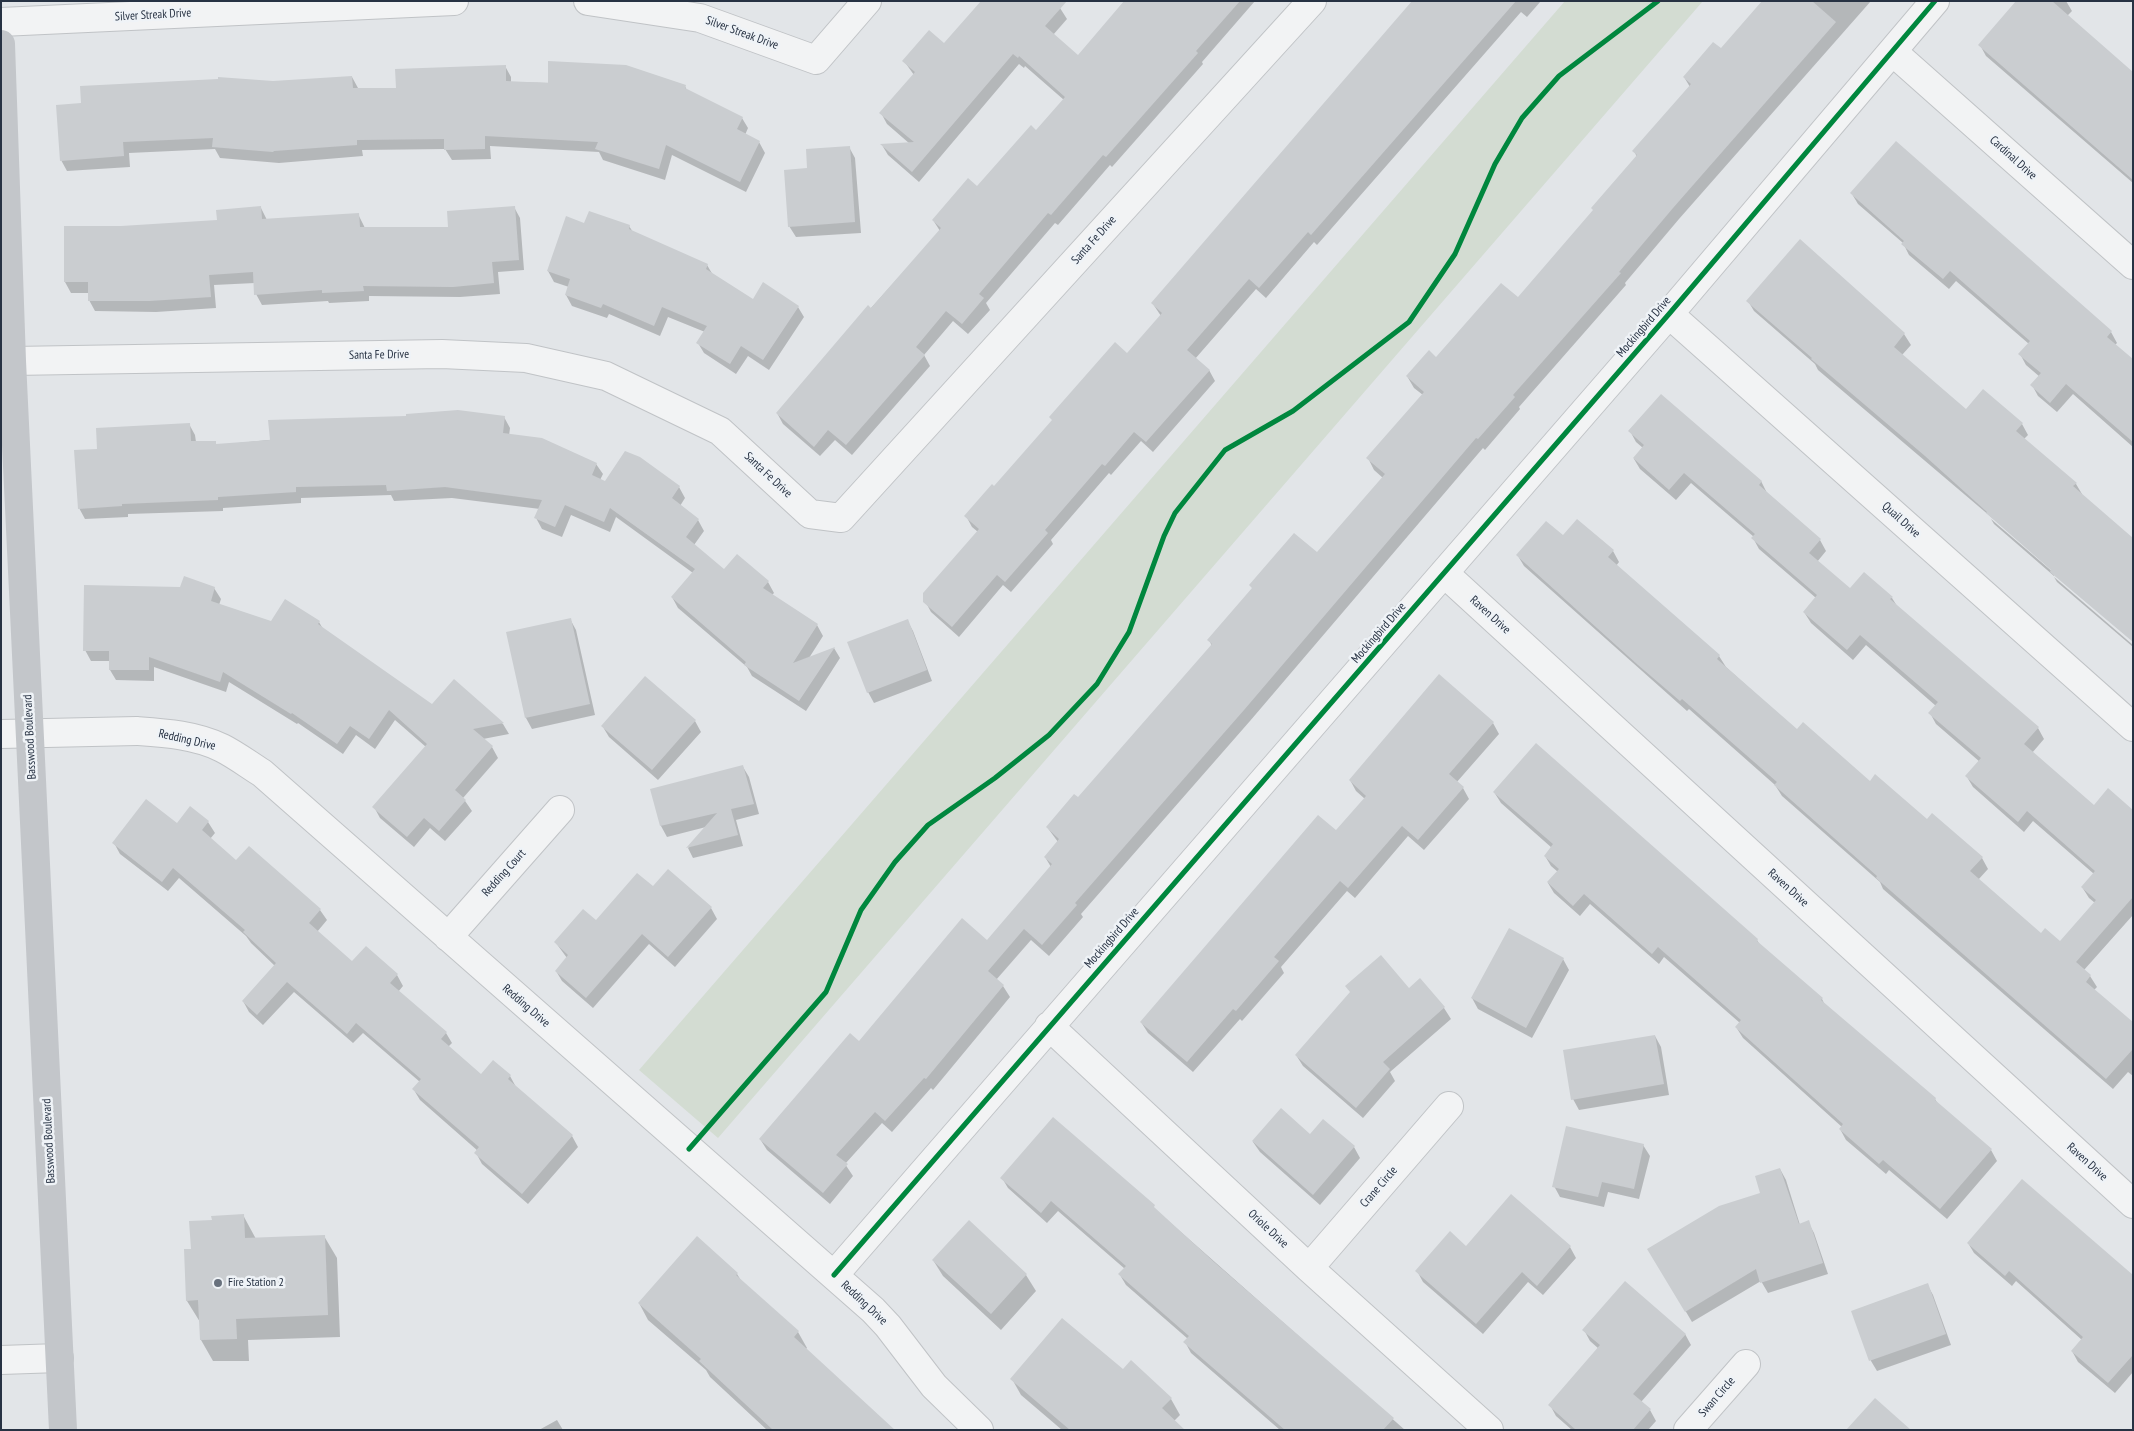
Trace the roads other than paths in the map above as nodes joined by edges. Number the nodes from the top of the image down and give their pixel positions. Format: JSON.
{"nodes":[{"id":1,"x":454,"y":1,"type":"edge"},
{"id":2,"x":588,"y":1,"type":"edge"},
{"id":3,"x":868,"y":1,"type":"edge"},
{"id":4,"x":1312,"y":1,"type":"edge"},
{"id":5,"x":1935,"y":1,"type":"edge"},
{"id":6,"x":1,"y":22,"type":"edge"},
{"id":7,"x":1,"y":44,"type":"edge"},
{"id":8,"x":1893,"y":52,"type":"junction"},
{"id":9,"x":2133,"y":265,"type":"edge"},
{"id":10,"x":1669,"y":314,"type":"junction"},
{"id":11,"x":12,"y":361,"type":"junction"},
{"id":12,"x":1444,"y":573,"type":"junction"},
{"id":13,"x":2133,"y":727,"type":"edge"},
{"id":14,"x":30,"y":733,"type":"junction"},
{"id":15,"x":1,"y":734,"type":"edge"},
{"id":16,"x":560,"y":810,"type":"dead end"},
{"id":17,"x":448,"y":937,"type":"junction"},
{"id":18,"x":1049,"y":1026,"type":"junction"},
{"id":19,"x":1449,"y":1106,"type":"dead end"},
{"id":20,"x":2133,"y":1204,"type":"edge"},
{"id":21,"x":1309,"y":1268,"type":"junction"},
{"id":22,"x":834,"y":1275,"type":"junction"},
{"id":23,"x":59,"y":1358,"type":"junction"},
{"id":24,"x":1,"y":1360,"type":"edge"},
{"id":25,"x":1746,"y":1364,"type":"dead end"},
{"id":26,"x":64,"y":1430,"type":"edge"},
{"id":27,"x":979,"y":1430,"type":"edge"},
{"id":28,"x":1489,"y":1430,"type":"edge"},
{"id":29,"x":1688,"y":1430,"type":"edge"}],
"edges":[{"from":1,"to":6,"type":"street","name":"Silver Streak Drive"},
{"from":2,"to":3,"type":"street","name":"Silver Streak Drive"},
{"from":4,"to":11,"type":"street","name":"Santa Fe Drive"},
{"from":5,"to":8,"type":"street","name":"Mockingbird Drive"},
{"from":7,"to":11,"type":"main road","name":"Basswood Boulevard"},
{"from":8,"to":9,"type":"street","name":"Cardinal Drive"},
{"from":8,"to":10,"type":"street","name":"Mockingbird Drive"},
{"from":10,"to":12,"type":"street","name":"Mockingbird Drive"},
{"from":10,"to":13,"type":"street","name":"Quail Drive"},
{"from":11,"to":14,"type":"main road","name":"Basswood Boulevard"},
{"from":12,"to":18,"type":"street","name":"Mockingbird Drive"},
{"from":12,"to":20,"type":"street","name":"Raven Drive"},
{"from":14,"to":15,"type":"street","name":"Redding Drive"},
{"from":14,"to":17,"type":"street","name":"Redding Drive"},
{"from":14,"to":23,"type":"main road","name":"Basswood Boulevard"},
{"from":16,"to":17,"type":"street","name":"Redding Court"},
{"from":17,"to":22,"type":"street","name":"Redding Drive"},
{"from":18,"to":21,"type":"street","name":"Oriole Drive"},
{"from":18,"to":22,"type":"street","name":"Mockingbird Drive"},
{"from":19,"to":21,"type":"street","name":"Crane Circle"},
{"from":21,"to":28,"type":"street","name":"Oriole Drive"},
{"from":22,"to":27,"type":"street","name":"Redding Drive"},
{"from":23,"to":24,"type":"street"},
{"from":23,"to":26,"type":"main road","name":"Basswood Boulevard"},
{"from":25,"to":29,"type":"street","name":"Swan Circle"}]}
